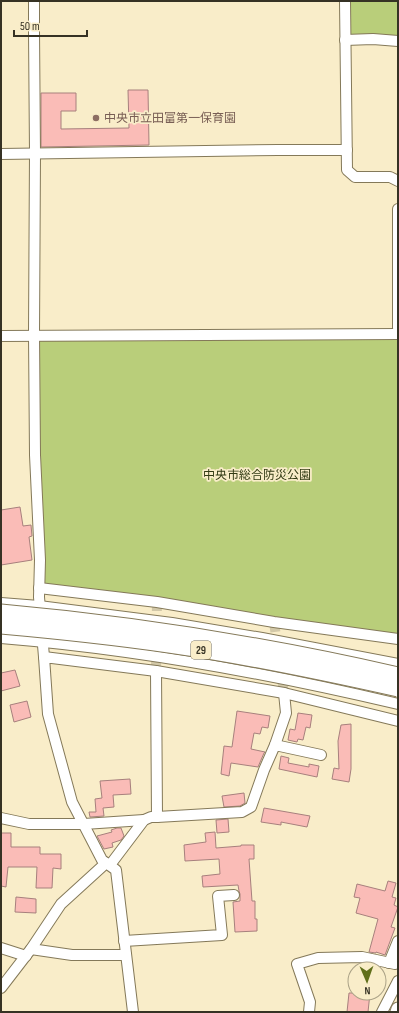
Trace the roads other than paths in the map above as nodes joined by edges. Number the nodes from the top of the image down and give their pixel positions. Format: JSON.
{"nodes":[{"id":1,"x":34,"y":1,"type":"edge"},
{"id":2,"x":345,"y":1,"type":"edge"},
{"id":3,"x":345,"y":40,"type":"junction"},
{"id":4,"x":398,"y":41,"type":"edge"},
{"id":5,"x":347,"y":150,"type":"junction"},
{"id":6,"x":35,"y":153,"type":"junction"},
{"id":7,"x":1,"y":154,"type":"edge"},
{"id":8,"x":398,"y":181,"type":"edge"},
{"id":9,"x":398,"y":209,"type":"edge"},
{"id":10,"x":398,"y":328,"type":"edge"},
{"id":11,"x":398,"y":334,"type":"edge"},
{"id":12,"x":34,"y":335,"type":"junction"},
{"id":13,"x":1,"y":336,"type":"edge"},
{"id":14,"x":39,"y":588,"type":"junction"},
{"id":15,"x":1,"y":603,"type":"edge"},
{"id":16,"x":40,"y":606,"type":"junction"},
{"id":17,"x":1,"y":612,"type":"edge"},
{"id":18,"x":1,"y":626,"type":"edge"},
{"id":19,"x":1,"y":638,"type":"edge"},
{"id":20,"x":398,"y":639,"type":"edge"},
{"id":21,"x":42,"y":642,"type":"junction"},
{"id":22,"x":44,"y":657,"type":"junction"},
{"id":23,"x":398,"y":664,"type":"edge"},
{"id":24,"x":156,"y":671,"type":"junction"},
{"id":25,"x":398,"y":675,"type":"edge"},
{"id":26,"x":398,"y":689,"type":"edge"},
{"id":27,"x":284,"y":693,"type":"junction"},
{"id":28,"x":398,"y":704,"type":"edge"},
{"id":29,"x":398,"y":721,"type":"edge"},
{"id":30,"x":275,"y":745,"type":"junction"},
{"id":31,"x":321,"y":755,"type":"dead end"},
{"id":32,"x":157,"y":817,"type":"junction"},
{"id":33,"x":1,"y":818,"type":"edge"},
{"id":34,"x":144,"y":820,"type":"junction"},
{"id":35,"x":84,"y":824,"type":"junction"},
{"id":36,"x":108,"y":864,"type":"junction"},
{"id":37,"x":234,"y":895,"type":"dead end"},
{"id":38,"x":124,"y":941,"type":"junction"},
{"id":39,"x":398,"y":942,"type":"edge"},
{"id":40,"x":1,"y":948,"type":"edge"},
{"id":41,"x":28,"y":953,"type":"junction"},
{"id":42,"x":126,"y":955,"type":"junction"},
{"id":43,"x":393,"y":961,"type":"edge"},
{"id":44,"x":398,"y":981,"type":"edge"},
{"id":45,"x":1,"y":988,"type":"edge"},
{"id":46,"x":398,"y":1009,"type":"edge"},
{"id":47,"x":133,"y":1012,"type":"edge"},
{"id":48,"x":309,"y":1012,"type":"edge"},
{"id":49,"x":382,"y":1012,"type":"edge"},
{"id":50,"x":397,"y":1012,"type":"edge"}],
"edges":[{"from":1,"to":6,"type":"street"},
{"from":2,"to":3,"type":"street"},
{"from":3,"to":4,"type":"street"},
{"from":3,"to":5,"type":"street"},
{"from":5,"to":6,"type":"street"},
{"from":5,"to":8,"type":"street"},
{"from":6,"to":7,"type":"street"},
{"from":6,"to":12,"type":"street"},
{"from":9,"to":10,"type":"street"},
{"from":11,"to":12,"type":"street"},
{"from":12,"to":13,"type":"street"},
{"from":12,"to":14,"type":"street"},
{"from":14,"to":16,"type":"street"},
{"from":14,"to":20,"type":"street"},
{"from":15,"to":16,"type":"street"},
{"from":16,"to":21,"type":"street"},
{"from":16,"to":23,"type":"street"},
{"from":17,"to":25,"type":"highway","number":"29","bridge":true},
{"from":18,"to":26,"type":"highway","number":"29","bridge":true},
{"from":19,"to":21,"type":"street"},
{"from":21,"to":22,"type":"street"},
{"from":21,"to":28,"type":"street"},
{"from":22,"to":24,"type":"street"},
{"from":22,"to":35,"type":"street"},
{"from":24,"to":27,"type":"street"},
{"from":24,"to":32,"type":"street"},
{"from":27,"to":29,"type":"street"},
{"from":27,"to":30,"type":"street"},
{"from":30,"to":31,"type":"street"},
{"from":30,"to":32,"type":"street"},
{"from":32,"to":34,"type":"street"},
{"from":33,"to":35,"type":"street"},
{"from":34,"to":35,"type":"street"},
{"from":34,"to":36,"type":"street"},
{"from":35,"to":36,"type":"street"},
{"from":36,"to":38,"type":"street"},
{"from":36,"to":41,"type":"street"},
{"from":37,"to":38,"type":"street"},
{"from":38,"to":42,"type":"street"},
{"from":39,"to":43,"type":"street"},
{"from":40,"to":41,"type":"street"},
{"from":41,"to":42,"type":"street"},
{"from":41,"to":45,"type":"street"},
{"from":42,"to":47,"type":"street"},
{"from":43,"to":48,"type":"street"},
{"from":44,"to":49,"type":"street"},
{"from":46,"to":50,"type":"main road"}]}
